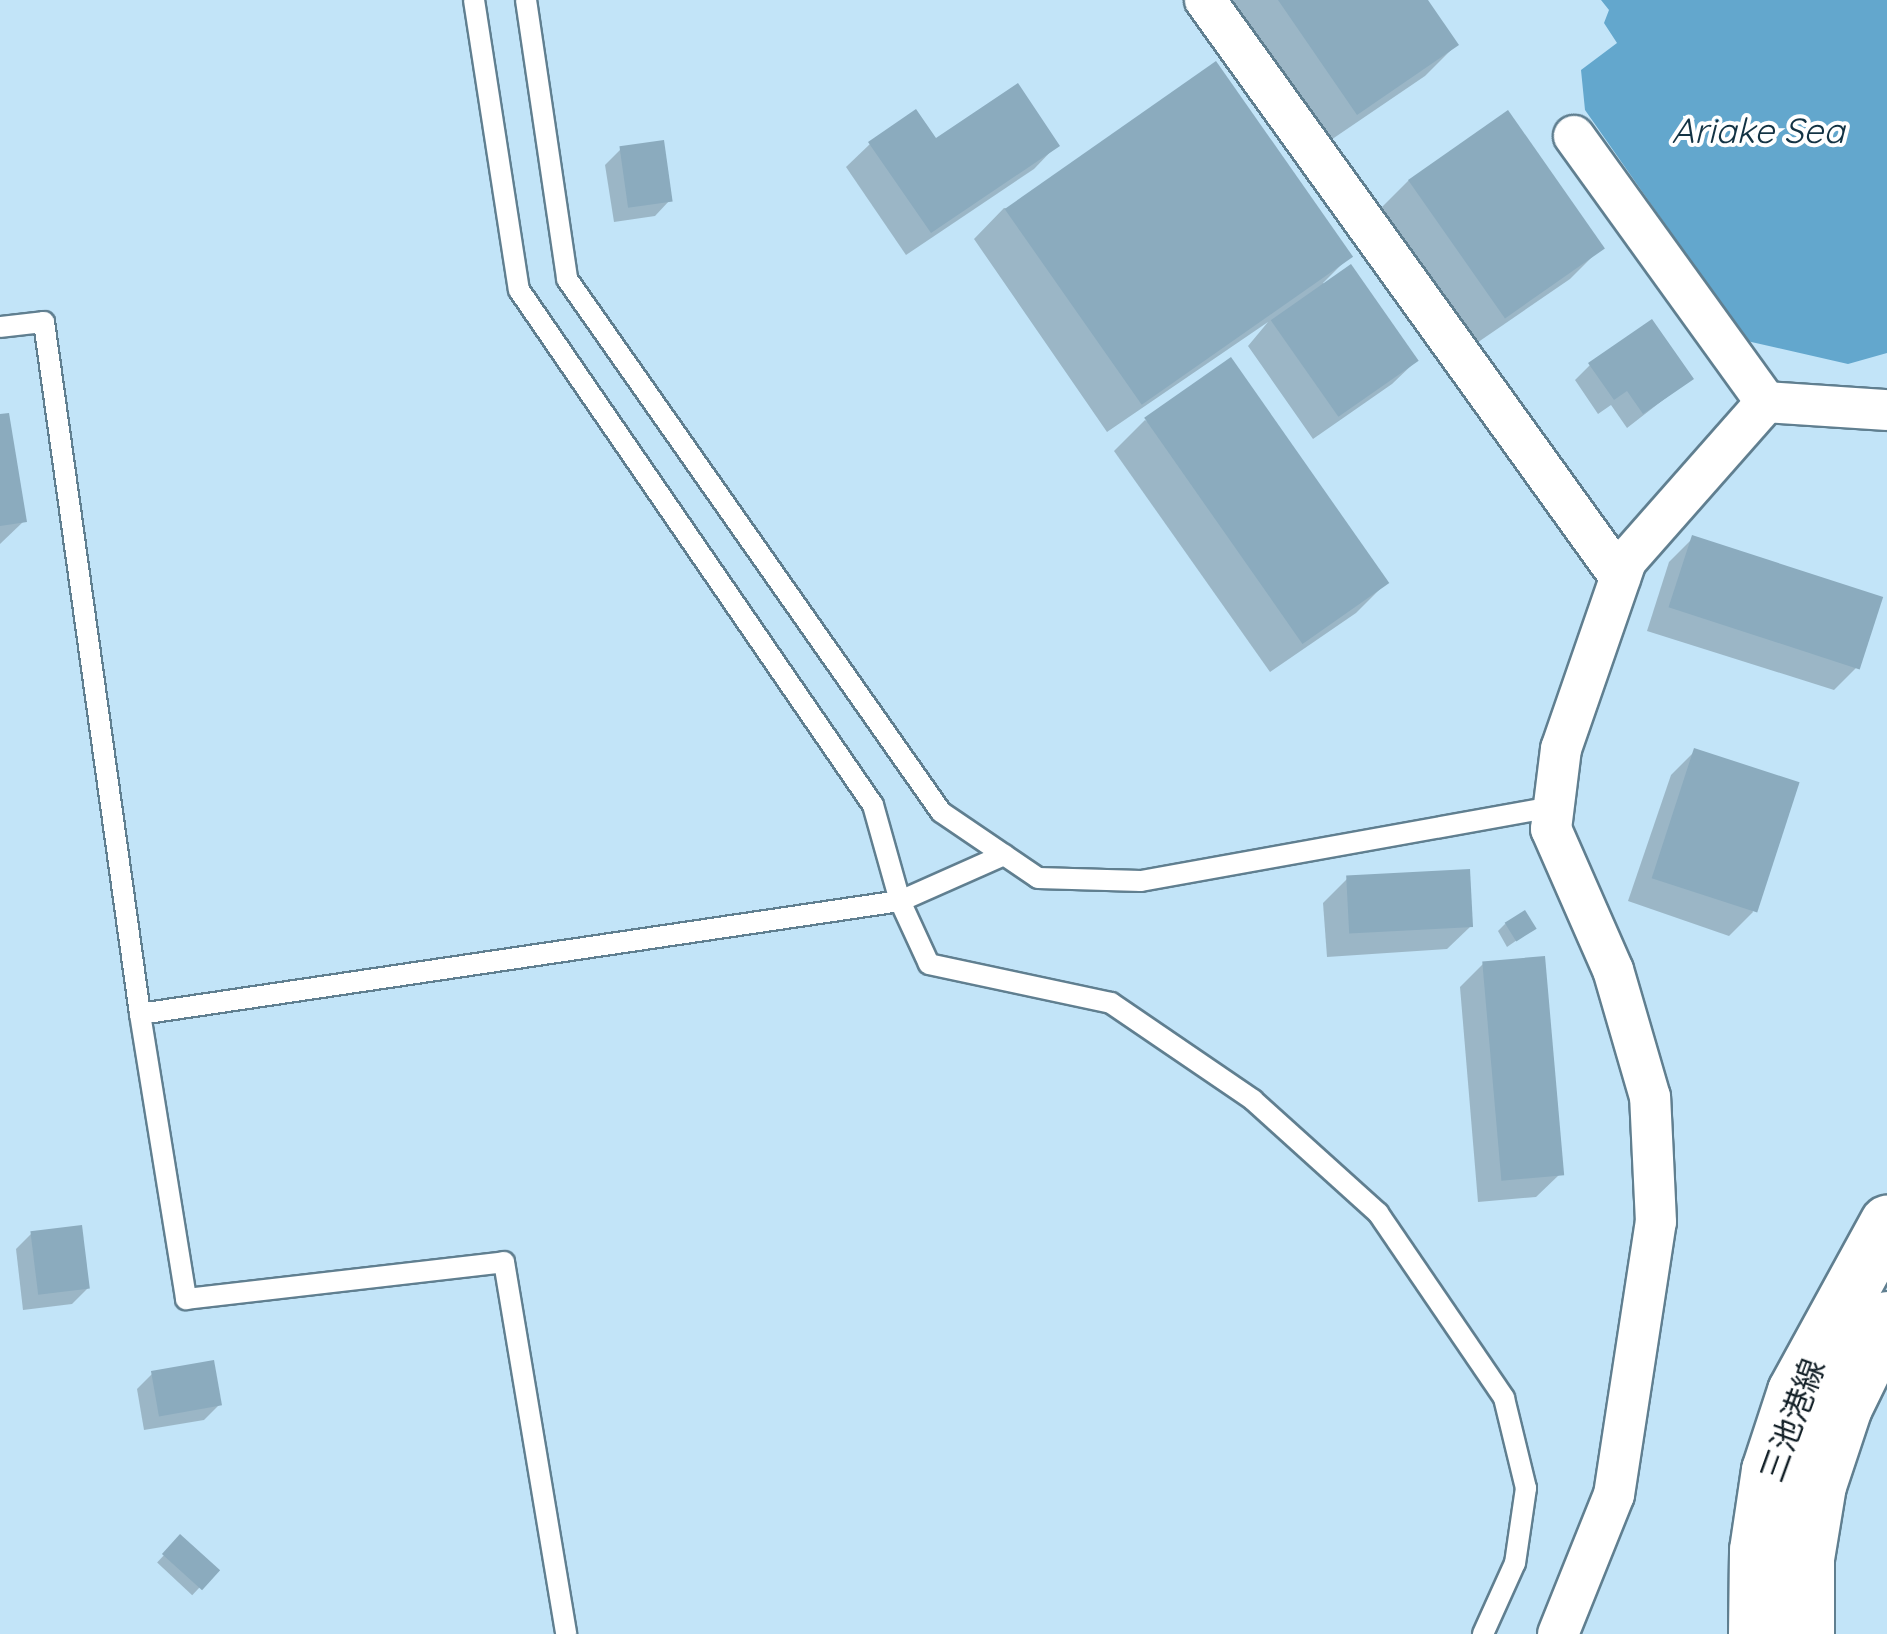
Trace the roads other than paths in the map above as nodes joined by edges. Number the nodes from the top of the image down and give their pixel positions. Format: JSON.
{"nodes":[{"id":1,"x":474,"y":0,"type":"edge"},
{"id":2,"x":526,"y":0,"type":"edge"},
{"id":3,"x":1205,"y":0,"type":"edge"},
{"id":4,"x":1574,"y":136,"type":"dead end"},
{"id":5,"x":0,"y":327,"type":"edge"},
{"id":6,"x":1766,"y":402,"type":"junction"},
{"id":7,"x":1887,"y":410,"type":"edge"},
{"id":8,"x":1620,"y":577,"type":"junction"},
{"id":9,"x":1554,"y":807,"type":"junction"},
{"id":10,"x":1004,"y":855,"type":"junction"},
{"id":11,"x":900,"y":901,"type":"junction"},
{"id":12,"x":140,"y":1014,"type":"junction"},
{"id":13,"x":1887,"y":1224,"type":"edge"},
{"id":14,"x":1887,"y":1319,"type":"edge"},
{"id":15,"x":566,"y":1634,"type":"edge"},
{"id":16,"x":1483,"y":1634,"type":"edge"},
{"id":17,"x":1558,"y":1634,"type":"edge"},
{"id":18,"x":1756,"y":1634,"type":"edge"},
{"id":19,"x":1806,"y":1634,"type":"edge"}],
"edges":[{"from":1,"to":11,"type":"lane"},
{"from":2,"to":10,"type":"lane"},
{"from":3,"to":8,"type":"street"},
{"from":4,"to":6,"type":"street"},
{"from":5,"to":12,"type":"lane"},
{"from":6,"to":7,"type":"street"},
{"from":6,"to":8,"type":"street"},
{"from":8,"to":9,"type":"street"},
{"from":9,"to":10,"type":"lane"},
{"from":9,"to":17,"type":"street"},
{"from":10,"to":11,"type":"lane"},
{"from":11,"to":12,"type":"lane"},
{"from":11,"to":16,"type":"lane"},
{"from":12,"to":15,"type":"lane"},
{"from":13,"to":18,"type":"main road","name":"三池港線"},
{"from":14,"to":19,"type":"main road","name":"三池港線"}]}
